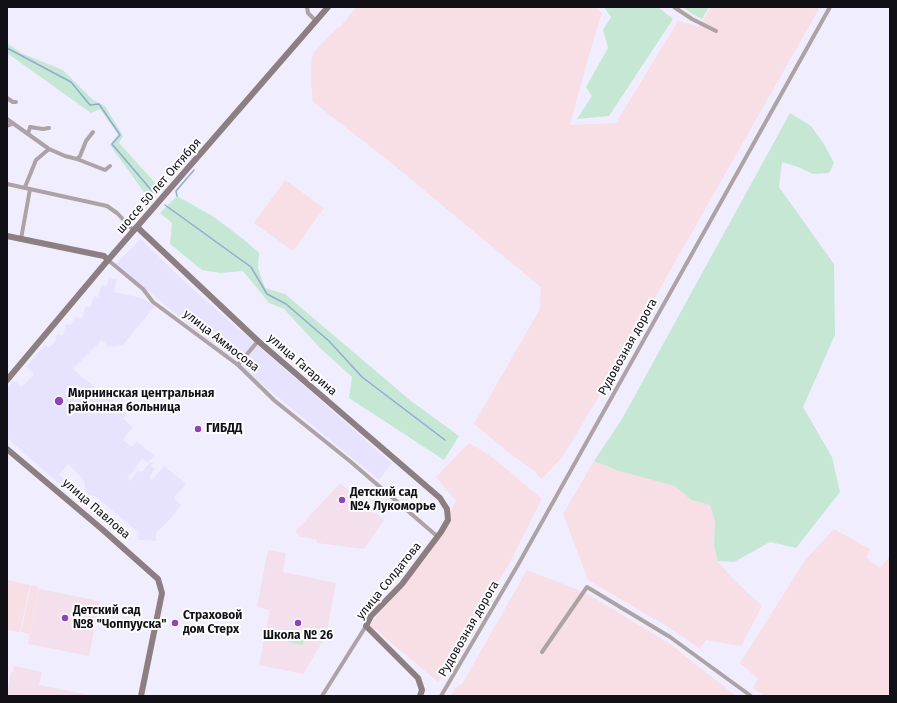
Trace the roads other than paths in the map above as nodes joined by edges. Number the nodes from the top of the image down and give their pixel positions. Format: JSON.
{"nodes":[{"id":1,"x":307,"y":7,"type":"edge"},
{"id":2,"x":328,"y":7,"type":"edge"},
{"id":3,"x":674,"y":7,"type":"edge"},
{"id":4,"x":830,"y":7,"type":"edge"},
{"id":5,"x":316,"y":21,"type":"junction"},
{"id":6,"x":716,"y":31,"type":"dead end"},
{"id":7,"x":7,"y":98,"type":"edge"},
{"id":8,"x":16,"y":102,"type":"dead end"},
{"id":9,"x":7,"y":119,"type":"edge"},
{"id":10,"x":12,"y":124,"type":"junction"},
{"id":11,"x":7,"y":126,"type":"edge"},
{"id":12,"x":49,"y":128,"type":"dead end"},
{"id":13,"x":94,"y":132,"type":"dead end"},
{"id":14,"x":28,"y":134,"type":"junction"},
{"id":15,"x":49,"y":149,"type":"junction"},
{"id":16,"x":77,"y":159,"type":"junction"},
{"id":17,"x":110,"y":166,"type":"dead end"},
{"id":18,"x":7,"y":184,"type":"edge"},
{"id":19,"x":25,"y":187,"type":"junction"},
{"id":20,"x":30,"y":189,"type":"junction"},
{"id":21,"x":136,"y":229,"type":"junction"},
{"id":22,"x":7,"y":236,"type":"edge"},
{"id":23,"x":21,"y":239,"type":"junction"},
{"id":24,"x":108,"y":260,"type":"junction"},
{"id":25,"x":258,"y":341,"type":"junction"},
{"id":26,"x":238,"y":365,"type":"junction"},
{"id":27,"x":7,"y":380,"type":"edge"},
{"id":28,"x":7,"y":449,"type":"edge"},
{"id":29,"x":448,"y":520,"type":"joint"},
{"id":30,"x":438,"y":537,"type":"junction"},
{"id":31,"x":366,"y":626,"type":"junction"},
{"id":32,"x":542,"y":652,"type":"dead end"},
{"id":33,"x":141,"y":696,"type":"edge"},
{"id":34,"x":322,"y":696,"type":"edge"},
{"id":35,"x":420,"y":696,"type":"edge"},
{"id":36,"x":441,"y":696,"type":"edge"},
{"id":37,"x":751,"y":696,"type":"edge"}],
"edges":[{"from":1,"to":5,"type":"street"},
{"from":2,"to":5,"type":"street","name":"шоссе 50 лет Октября"},
{"from":3,"to":6,"type":"street"},
{"from":4,"to":36,"type":"street","name":"Рудовозная дорога"},
{"from":5,"to":21,"type":"street","name":"шоссе 50 лет Октября"},
{"from":7,"to":8,"type":"street"},
{"from":9,"to":10,"type":"street"},
{"from":10,"to":11,"type":"street"},
{"from":10,"to":14,"type":"street"},
{"from":12,"to":14,"type":"street"},
{"from":13,"to":16,"type":"street"},
{"from":14,"to":15,"type":"street"},
{"from":15,"to":16,"type":"street"},
{"from":15,"to":19,"type":"street"},
{"from":16,"to":17,"type":"street"},
{"from":18,"to":19,"type":"street","name":"улица Гагарина"},
{"from":19,"to":20,"type":"street","name":"улица Гагарина"},
{"from":20,"to":21,"type":"street","name":"улица Гагарина"},
{"from":20,"to":23,"type":"street"},
{"from":21,"to":24,"type":"street","name":"шоссе 50 лет Октября"},
{"from":21,"to":25,"type":"street","name":"улица Гагарина"},
{"from":22,"to":23,"type":"street","name":"улица Аммосова"},
{"from":23,"to":24,"type":"street","name":"улица Аммосова"},
{"from":24,"to":26,"type":"street","name":"улица Аммосова"},
{"from":24,"to":27,"type":"street","name":"шоссе 50 лет Октября"},
{"from":25,"to":26,"type":"street"},
{"from":25,"to":29,"type":"street","name":"улица Гагарина"},
{"from":26,"to":30,"type":"street","name":"улица Аммосова"},
{"from":28,"to":33,"type":"street","name":"улица Павлова"},
{"from":29,"to":30,"type":"street","name":"улица Солдатова"},
{"from":30,"to":31,"type":"street","name":"улица Солдатова"},
{"from":31,"to":34,"type":"street","name":"улица Солдатова"},
{"from":31,"to":35,"type":"street"},
{"from":32,"to":37,"type":"street"}]}
